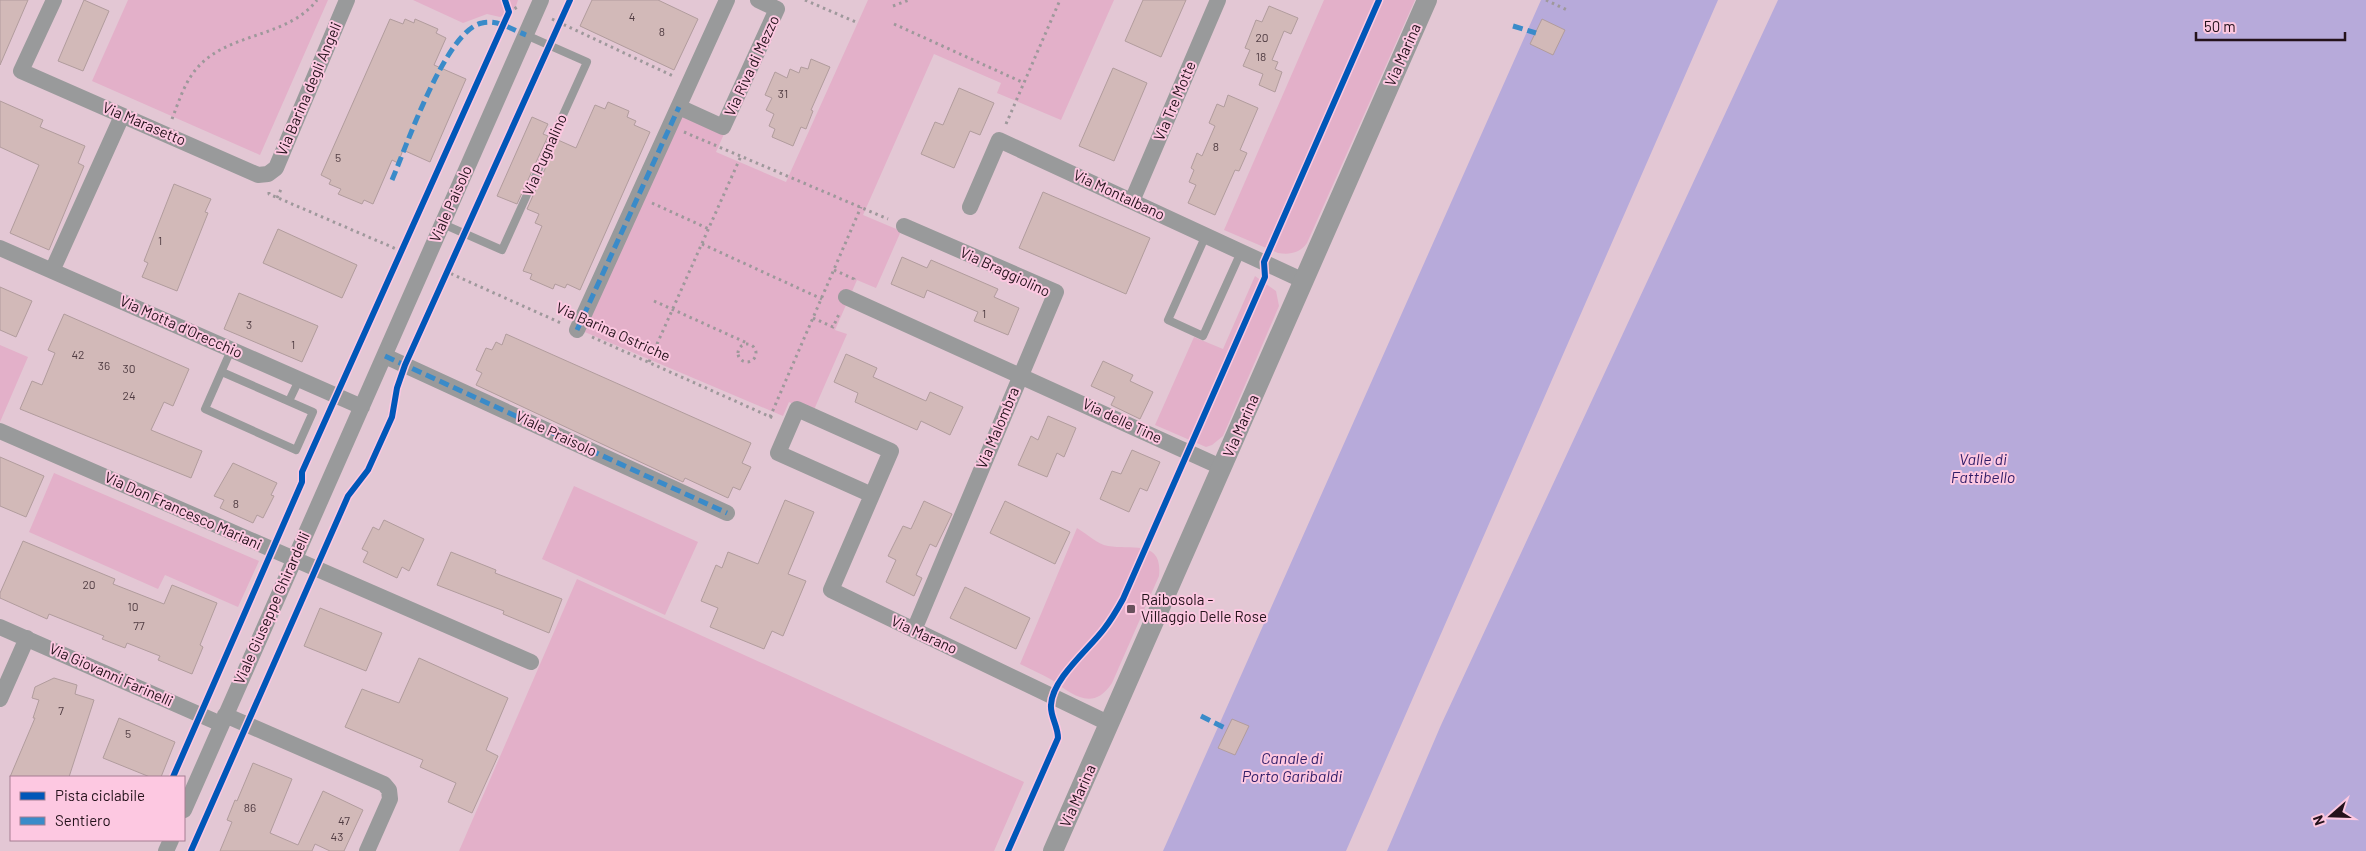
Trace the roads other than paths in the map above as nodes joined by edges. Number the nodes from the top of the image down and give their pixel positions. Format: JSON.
{"nodes":[{"id":1,"x":54,"y":0,"type":"edge"},
{"id":2,"x":347,"y":0,"type":"edge"},
{"id":3,"x":728,"y":0,"type":"edge"},
{"id":4,"x":758,"y":0,"type":"edge"},
{"id":5,"x":1218,"y":0,"type":"edge"},
{"id":6,"x":1427,"y":0,"type":"edge"},
{"id":7,"x":539,"y":6,"type":"edge"},
{"id":8,"x":526,"y":35,"type":"junction"},
{"id":9,"x":679,"y":107,"type":"junction"},
{"id":10,"x":122,"y":116,"type":"junction"},
{"id":11,"x":268,"y":174,"type":"joint"},
{"id":12,"x":1132,"y":201,"type":"junction"},
{"id":13,"x":970,"y":206,"type":"dead end"},
{"id":14,"x":442,"y":224,"type":"junction"},
{"id":15,"x":904,"y":226,"type":"road end"},
{"id":16,"x":1206,"y":235,"type":"junction"},
{"id":17,"x":0,"y":248,"type":"edge"},
{"id":18,"x":1241,"y":252,"type":"junction"},
{"id":19,"x":52,"y":271,"type":"junction"},
{"id":20,"x":1304,"y":281,"type":"junction"},
{"id":21,"x":846,"y":297,"type":"dead end"},
{"id":22,"x":577,"y":330,"type":"road end"},
{"id":23,"x":231,"y":350,"type":"junction"},
{"id":24,"x":385,"y":356,"type":"junction"},
{"id":25,"x":222,"y":372,"type":"junction"},
{"id":26,"x":1020,"y":374,"type":"junction"},
{"id":27,"x":299,"y":380,"type":"junction"},
{"id":28,"x":289,"y":402,"type":"junction"},
{"id":29,"x":362,"y":408,"type":"junction"},
{"id":30,"x":0,"y":431,"type":"edge"},
{"id":31,"x":1223,"y":468,"type":"junction"},
{"id":32,"x":872,"y":496,"type":"junction"},
{"id":33,"x":727,"y":513,"type":"dead end"},
{"id":34,"x":294,"y":559,"type":"junction"},
{"id":35,"x":0,"y":627,"type":"edge"},
{"id":36,"x":914,"y":630,"type":"junction"},
{"id":37,"x":27,"y":638,"type":"junction"},
{"id":38,"x":531,"y":662,"type":"dead end"},
{"id":39,"x":0,"y":699,"type":"edge"},
{"id":40,"x":223,"y":720,"type":"junction"},
{"id":41,"x":1110,"y":724,"type":"junction"},
{"id":42,"x":185,"y":808,"type":"edge"},
{"id":43,"x":367,"y":851,"type":"edge"},
{"id":44,"x":1053,"y":851,"type":"edge"}],
"edges":[{"from":1,"to":10,"type":"street","name":"Via Marasetto"},
{"from":2,"to":11,"type":"street","name":"Via Barina degli Angeli"},
{"from":3,"to":9,"type":"street"},
{"from":4,"to":9,"type":"street","name":"Via Riva di Mezzo"},
{"from":5,"to":12,"type":"street","name":"Via Tre Motte"},
{"from":6,"to":20,"type":"street","name":"Via Marina"},
{"from":7,"to":8,"type":"street","name":"Viale Paisolo"},
{"from":8,"to":14,"type":"street","name":"Viale Paisolo"},
{"from":8,"to":14,"type":"lane","name":"Via Pugnalino"},
{"from":9,"to":22,"type":"street"},
{"from":10,"to":11,"type":"street","name":"Via Marasetto"},
{"from":10,"to":19,"type":"street"},
{"from":12,"to":13,"type":"street","name":"Via Montalbano"},
{"from":12,"to":16,"type":"street","name":"Via Montalbano"},
{"from":14,"to":24,"type":"street","name":"Viale Paisolo"},
{"from":15,"to":26,"type":"street","name":"Via Braggiolino"},
{"from":16,"to":18,"type":"street","name":"Via Montalbano"},
{"from":16,"to":18,"type":"lane"},
{"from":17,"to":19,"type":"street","name":"Via Motta d'Orecchio"},
{"from":18,"to":20,"type":"street","name":"Via Montalbano"},
{"from":19,"to":23,"type":"street","name":"Via Motta d'Orecchio"},
{"from":20,"to":31,"type":"street","name":"Via Marina"},
{"from":21,"to":26,"type":"street","name":"Via Malombra"},
{"from":23,"to":25,"type":"lane"},
{"from":23,"to":27,"type":"street","name":"Via Motta d'Orecchio"},
{"from":24,"to":29,"type":"street","name":"Viale Paisolo"},
{"from":24,"to":33,"type":"street","name":"Viale Praisolo"},
{"from":25,"to":28,"type":"lane"},
{"from":25,"to":28,"type":"lane"},
{"from":26,"to":31,"type":"street","name":"Via delle Tine"},
{"from":26,"to":36,"type":"street","name":"Via Malombra"},
{"from":27,"to":28,"type":"lane"},
{"from":27,"to":29,"type":"street","name":"Via Motta d'Orecchio"},
{"from":29,"to":34,"type":"street","name":"Viale Giuseppe Ghirardelli"},
{"from":30,"to":34,"type":"street","name":"Via Don Francesco Mariani"},
{"from":31,"to":41,"type":"street","name":"Via Marina"},
{"from":32,"to":32,"type":"street"},
{"from":32,"to":36,"type":"street","name":"Via Marano"},
{"from":34,"to":38,"type":"street","name":"Via Don Francesco Mariani"},
{"from":34,"to":40,"type":"street","name":"Viale Giuseppe Ghirardelli"},
{"from":35,"to":37,"type":"street","name":"Via Giovanni Farinelli"},
{"from":36,"to":41,"type":"street","name":"Via Marano"},
{"from":37,"to":39,"type":"street"},
{"from":37,"to":40,"type":"street","name":"Via Giovanni Farinelli"},
{"from":40,"to":42,"type":"street","name":"Viale Giuseppe Ghirardelli"},
{"from":40,"to":43,"type":"street","name":"Via Giovanni Farinelli"},
{"from":41,"to":44,"type":"street","name":"Via Marina"}]}
